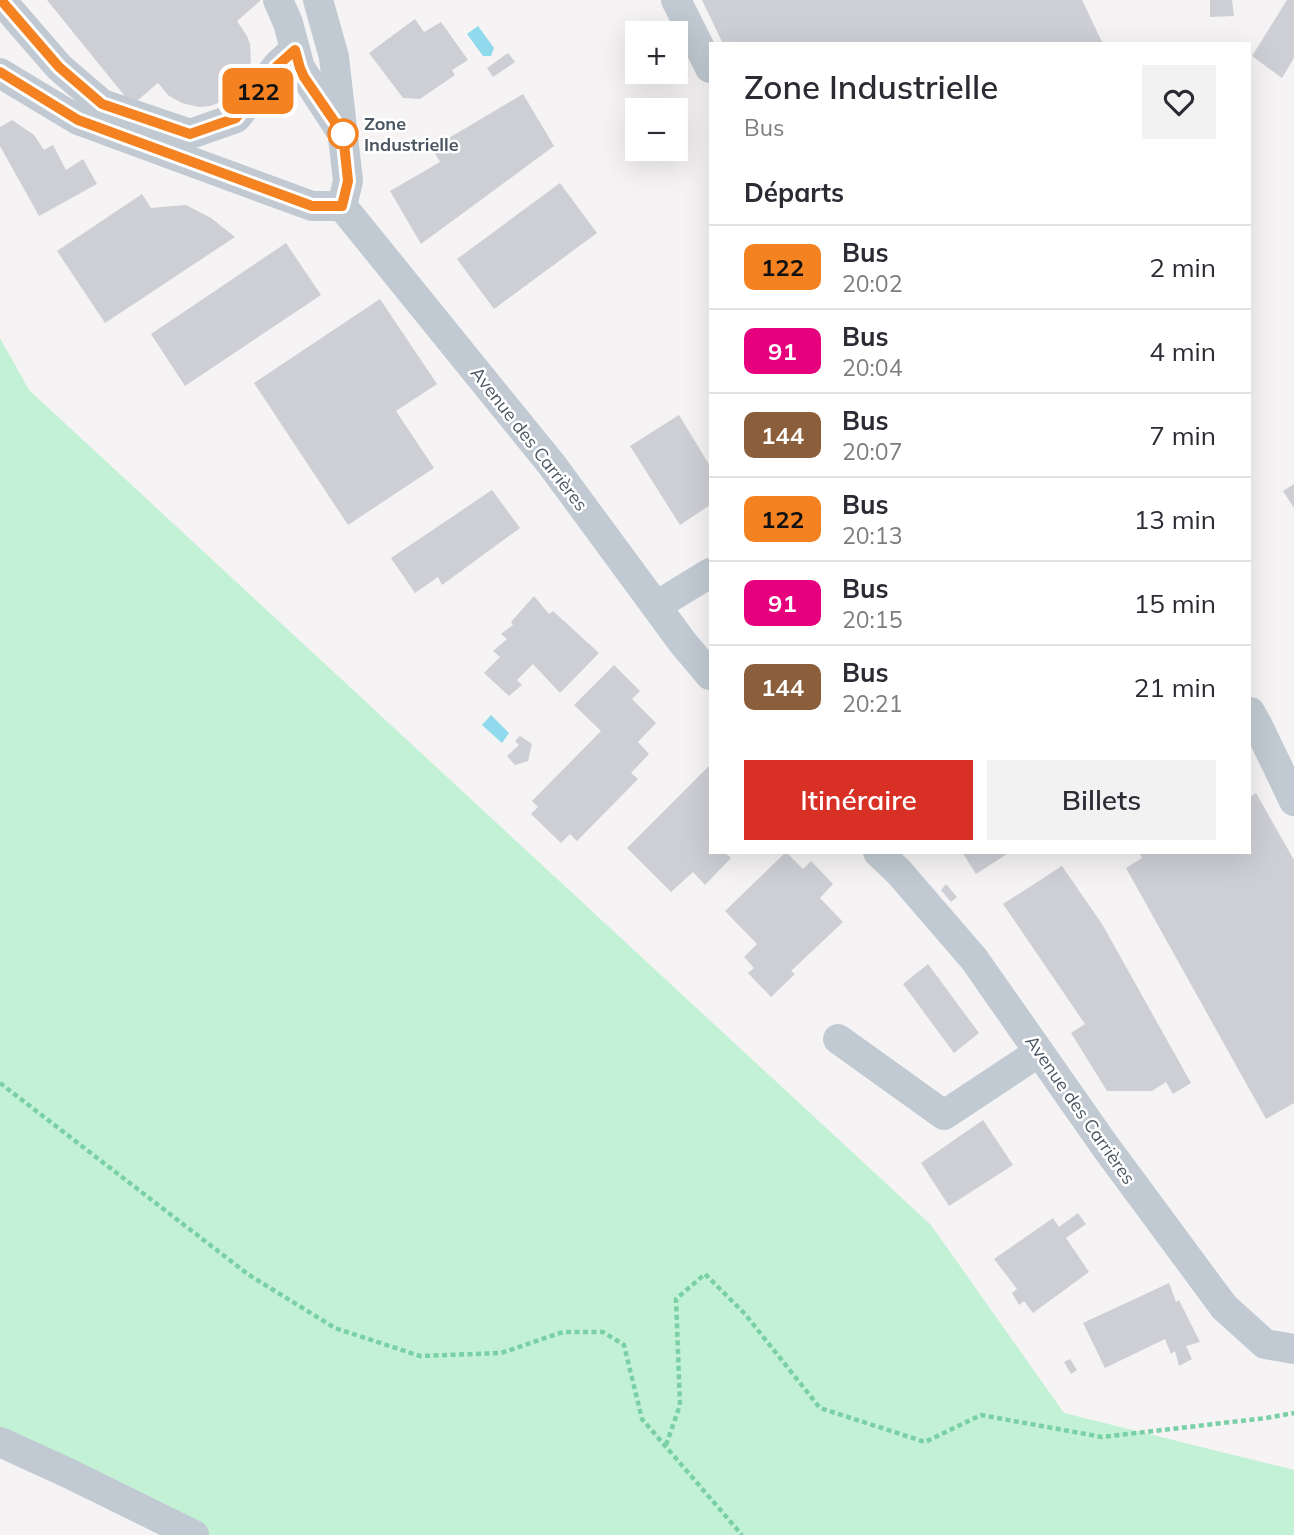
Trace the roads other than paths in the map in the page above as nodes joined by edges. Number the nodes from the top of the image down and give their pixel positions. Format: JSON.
{"nodes":[{"id":1,"x":1,"y":0,"type":"edge"},
{"id":2,"x":278,"y":0,"type":"edge"},
{"id":3,"x":318,"y":0,"type":"edge"},
{"id":4,"x":676,"y":0,"type":"edge"},
{"id":5,"x":295,"y":50,"type":"junction"},
{"id":6,"x":709,"y":66,"type":"edge"},
{"id":7,"x":0,"y":72,"type":"edge"},
{"id":8,"x":343,"y":134,"type":"junction"},
{"id":9,"x":342,"y":206,"type":"junction"},
{"id":10,"x":709,"y":574,"type":"edge"},
{"id":11,"x":656,"y":606,"type":"junction"},
{"id":12,"x":709,"y":674,"type":"edge"},
{"id":13,"x":1251,"y":714,"type":"edge"},
{"id":14,"x":1294,"y":801,"type":"edge"},
{"id":15,"x":880,"y":854,"type":"edge"},
{"id":16,"x":838,"y":1039,"type":"dead end"},
{"id":17,"x":1039,"y":1052,"type":"junction"},
{"id":18,"x":1294,"y":1349,"type":"edge"},
{"id":19,"x":0,"y":1442,"type":"edge"},
{"id":20,"x":194,"y":1535,"type":"edge"}],
"edges":[{"from":1,"to":5,"type":"street"},
{"from":2,"to":5,"type":"street"},
{"from":3,"to":8,"type":"street"},
{"from":4,"to":6,"type":"street"},
{"from":5,"to":8,"type":"street"},
{"from":7,"to":9,"type":"street"},
{"from":8,"to":9,"type":"street"},
{"from":9,"to":11,"type":"street","name":"Avenue des Carrières"},
{"from":10,"to":11,"type":"street"},
{"from":11,"to":12,"type":"street","name":"Avenue des Carrières"},
{"from":13,"to":14,"type":"street"},
{"from":15,"to":17,"type":"street","name":"Avenue des Carrières"},
{"from":16,"to":17,"type":"street"},
{"from":17,"to":18,"type":"street","name":"Avenue des Carrières"},
{"from":19,"to":20,"type":"street"}]}
